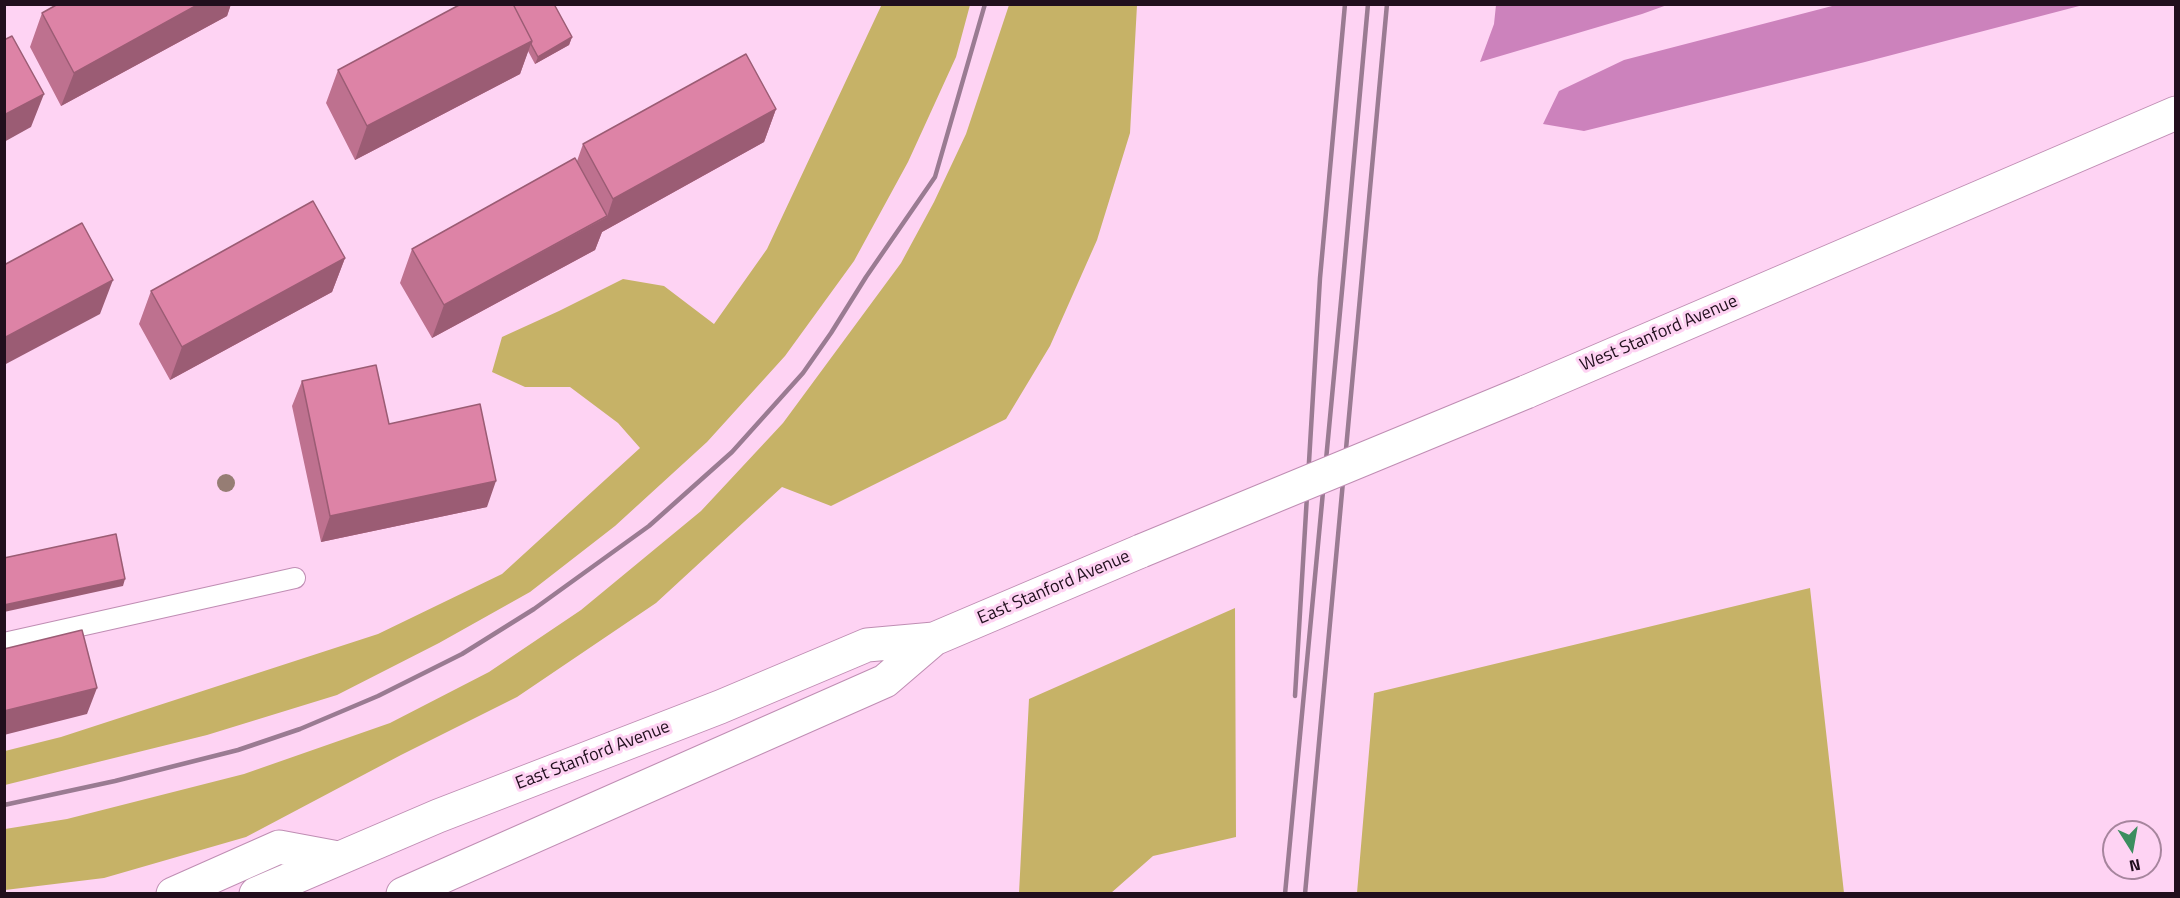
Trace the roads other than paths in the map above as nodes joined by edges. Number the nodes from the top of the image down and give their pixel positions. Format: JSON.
{"nodes":[{"id":1,"x":2175,"y":113,"type":"edge"},
{"id":2,"x":1141,"y":551,"type":"joint"},
{"id":3,"x":295,"y":578,"type":"dead end"},
{"id":4,"x":934,"y":639,"type":"junction"},
{"id":5,"x":4,"y":643,"type":"edge"},
{"id":6,"x":338,"y":858,"type":"junction"},
{"id":7,"x":173,"y":894,"type":"edge"},
{"id":8,"x":256,"y":894,"type":"edge"},
{"id":9,"x":403,"y":894,"type":"edge"}],
"edges":[{"from":1,"to":2,"type":"main road","name":"West Stanford Avenue","bridge":true},
{"from":2,"to":4,"type":"main road","name":"East Stanford Avenue"},
{"from":3,"to":5,"type":"lane"},
{"from":4,"to":6,"type":"main road","name":"East Stanford Avenue"},
{"from":4,"to":9,"type":"main road","name":"East Stanford Avenue"},
{"from":6,"to":7,"type":"main road"},
{"from":6,"to":8,"type":"main road","name":"East Stanford Avenue"}]}
